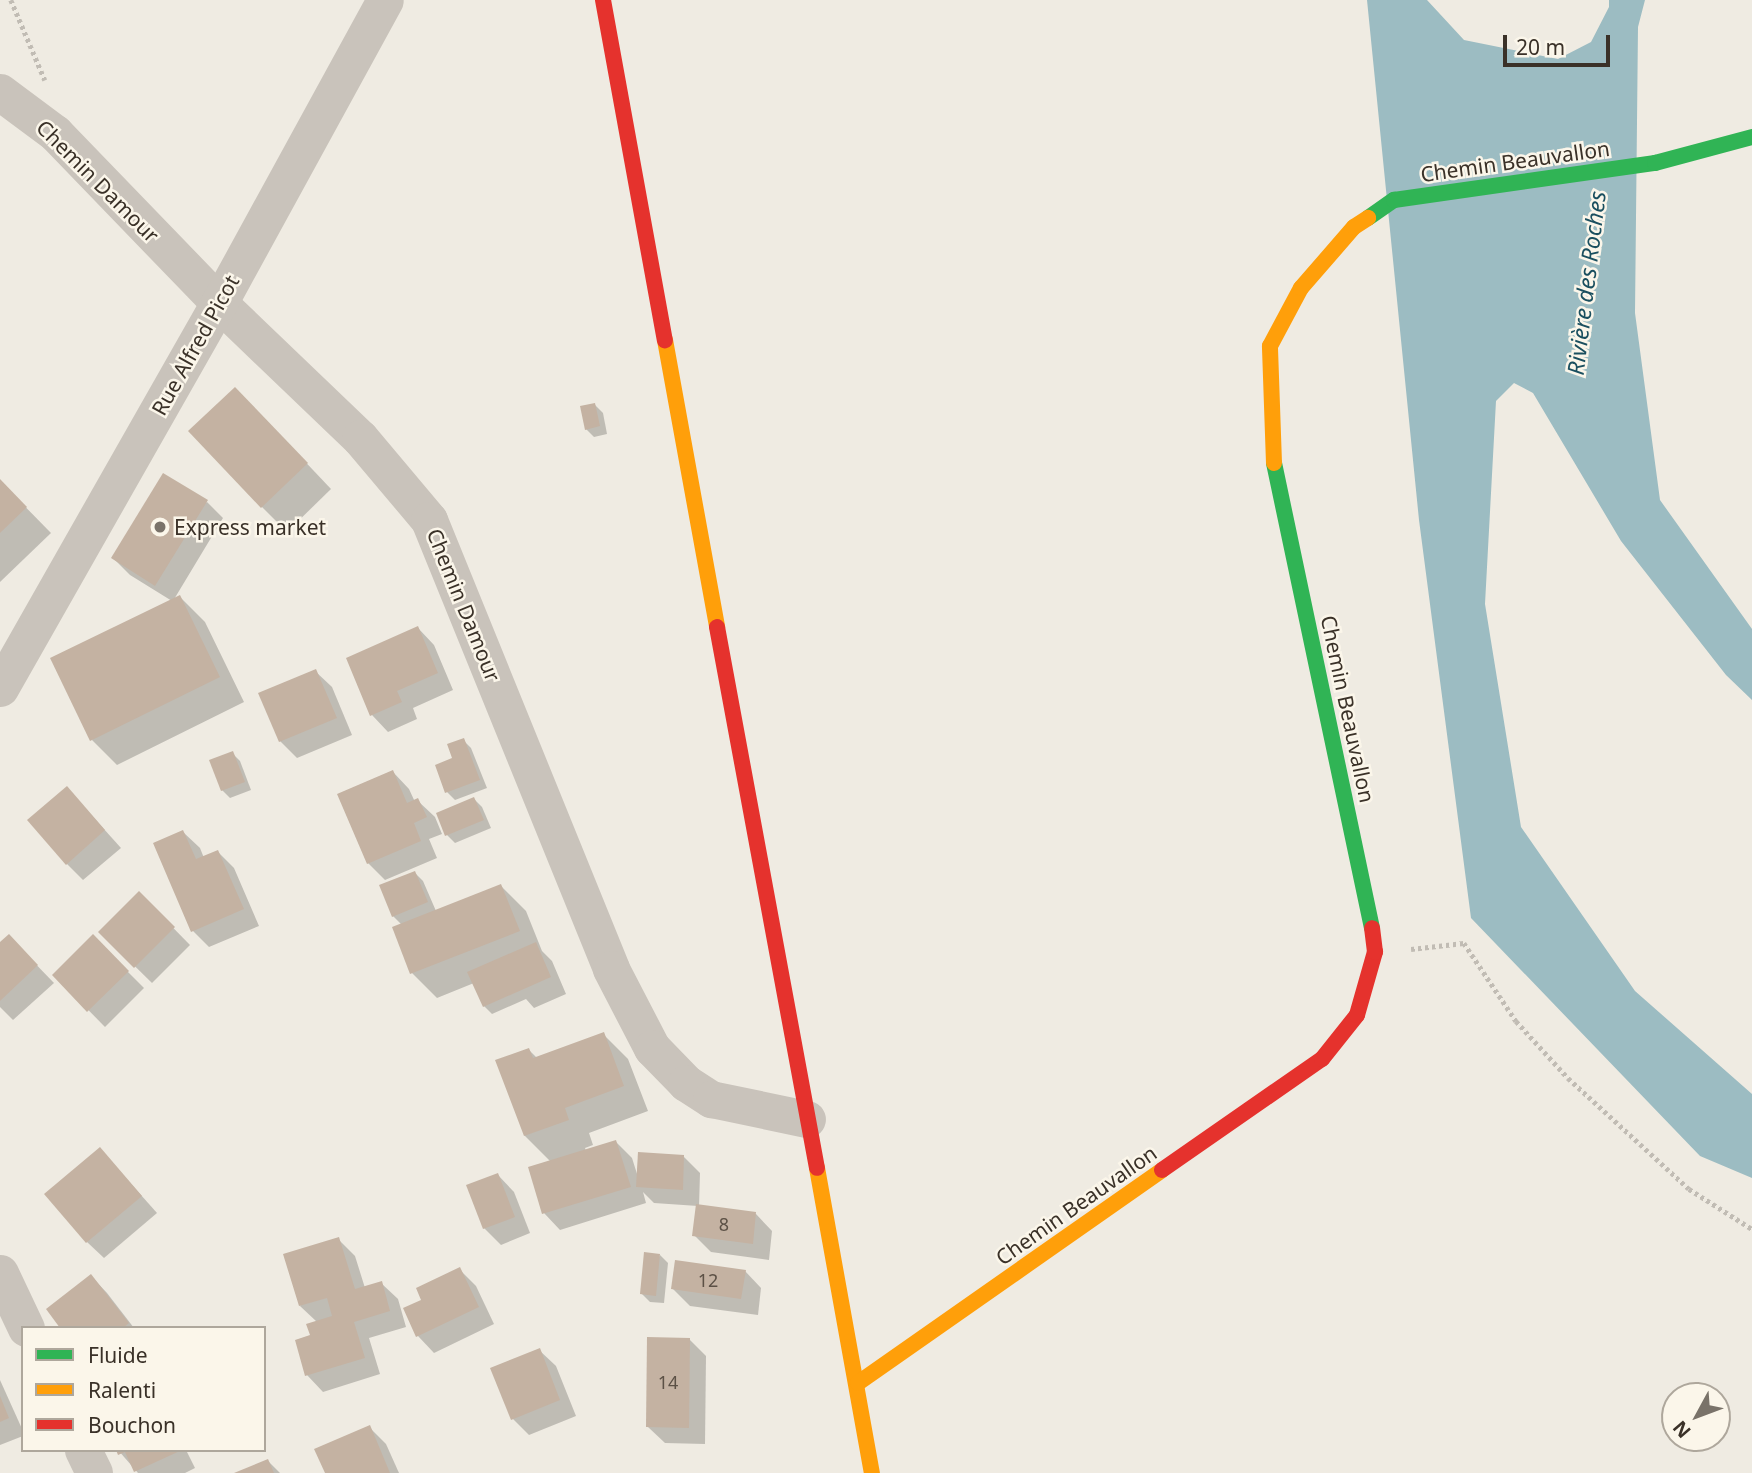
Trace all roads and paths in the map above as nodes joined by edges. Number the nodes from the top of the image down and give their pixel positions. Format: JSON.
{"nodes":[{"id":1,"x":11,"y":0,"type":"edge"},
{"id":2,"x":385,"y":0,"type":"edge"},
{"id":3,"x":603,"y":0,"type":"edge"},
{"id":4,"x":0,"y":92,"type":"edge"},
{"id":5,"x":55,"y":133,"type":"junction"},
{"id":6,"x":1752,"y":137,"type":"edge"},
{"id":7,"x":219,"y":303,"type":"junction"},
{"id":8,"x":0,"y":688,"type":"edge"},
{"id":9,"x":1376,"y":952,"type":"junction"},
{"id":10,"x":807,"y":1119,"type":"junction"},
{"id":11,"x":1752,"y":1229,"type":"edge"},
{"id":12,"x":0,"y":1273,"type":"edge"},
{"id":13,"x":25,"y":1326,"type":"edge"},
{"id":14,"x":858,"y":1383,"type":"junction"},
{"id":15,"x":84,"y":1452,"type":"edge"},
{"id":16,"x":94,"y":1473,"type":"edge"},
{"id":17,"x":872,"y":1473,"type":"edge"}],
"edges":[{"from":1,"to":5,"type":"path"},
{"from":2,"to":7,"type":"street","name":"Rue Alfred Picot"},
{"from":3,"to":10,"type":"street"},
{"from":4,"to":5,"type":"street","name":"Chemin Damour"},
{"from":5,"to":7,"type":"street","name":"Chemin Damour"},
{"from":6,"to":9,"type":"street","name":"Chemin Beauvallon"},
{"from":7,"to":8,"type":"street","name":"Rue Alfred Picot"},
{"from":7,"to":10,"type":"street","name":"Chemin Damour"},
{"from":9,"to":11,"type":"path"},
{"from":9,"to":14,"type":"street","name":"Chemin Beauvallon"},
{"from":10,"to":14,"type":"street"},
{"from":12,"to":13,"type":"street"},
{"from":14,"to":17,"type":"street"},
{"from":15,"to":16,"type":"street"}]}
